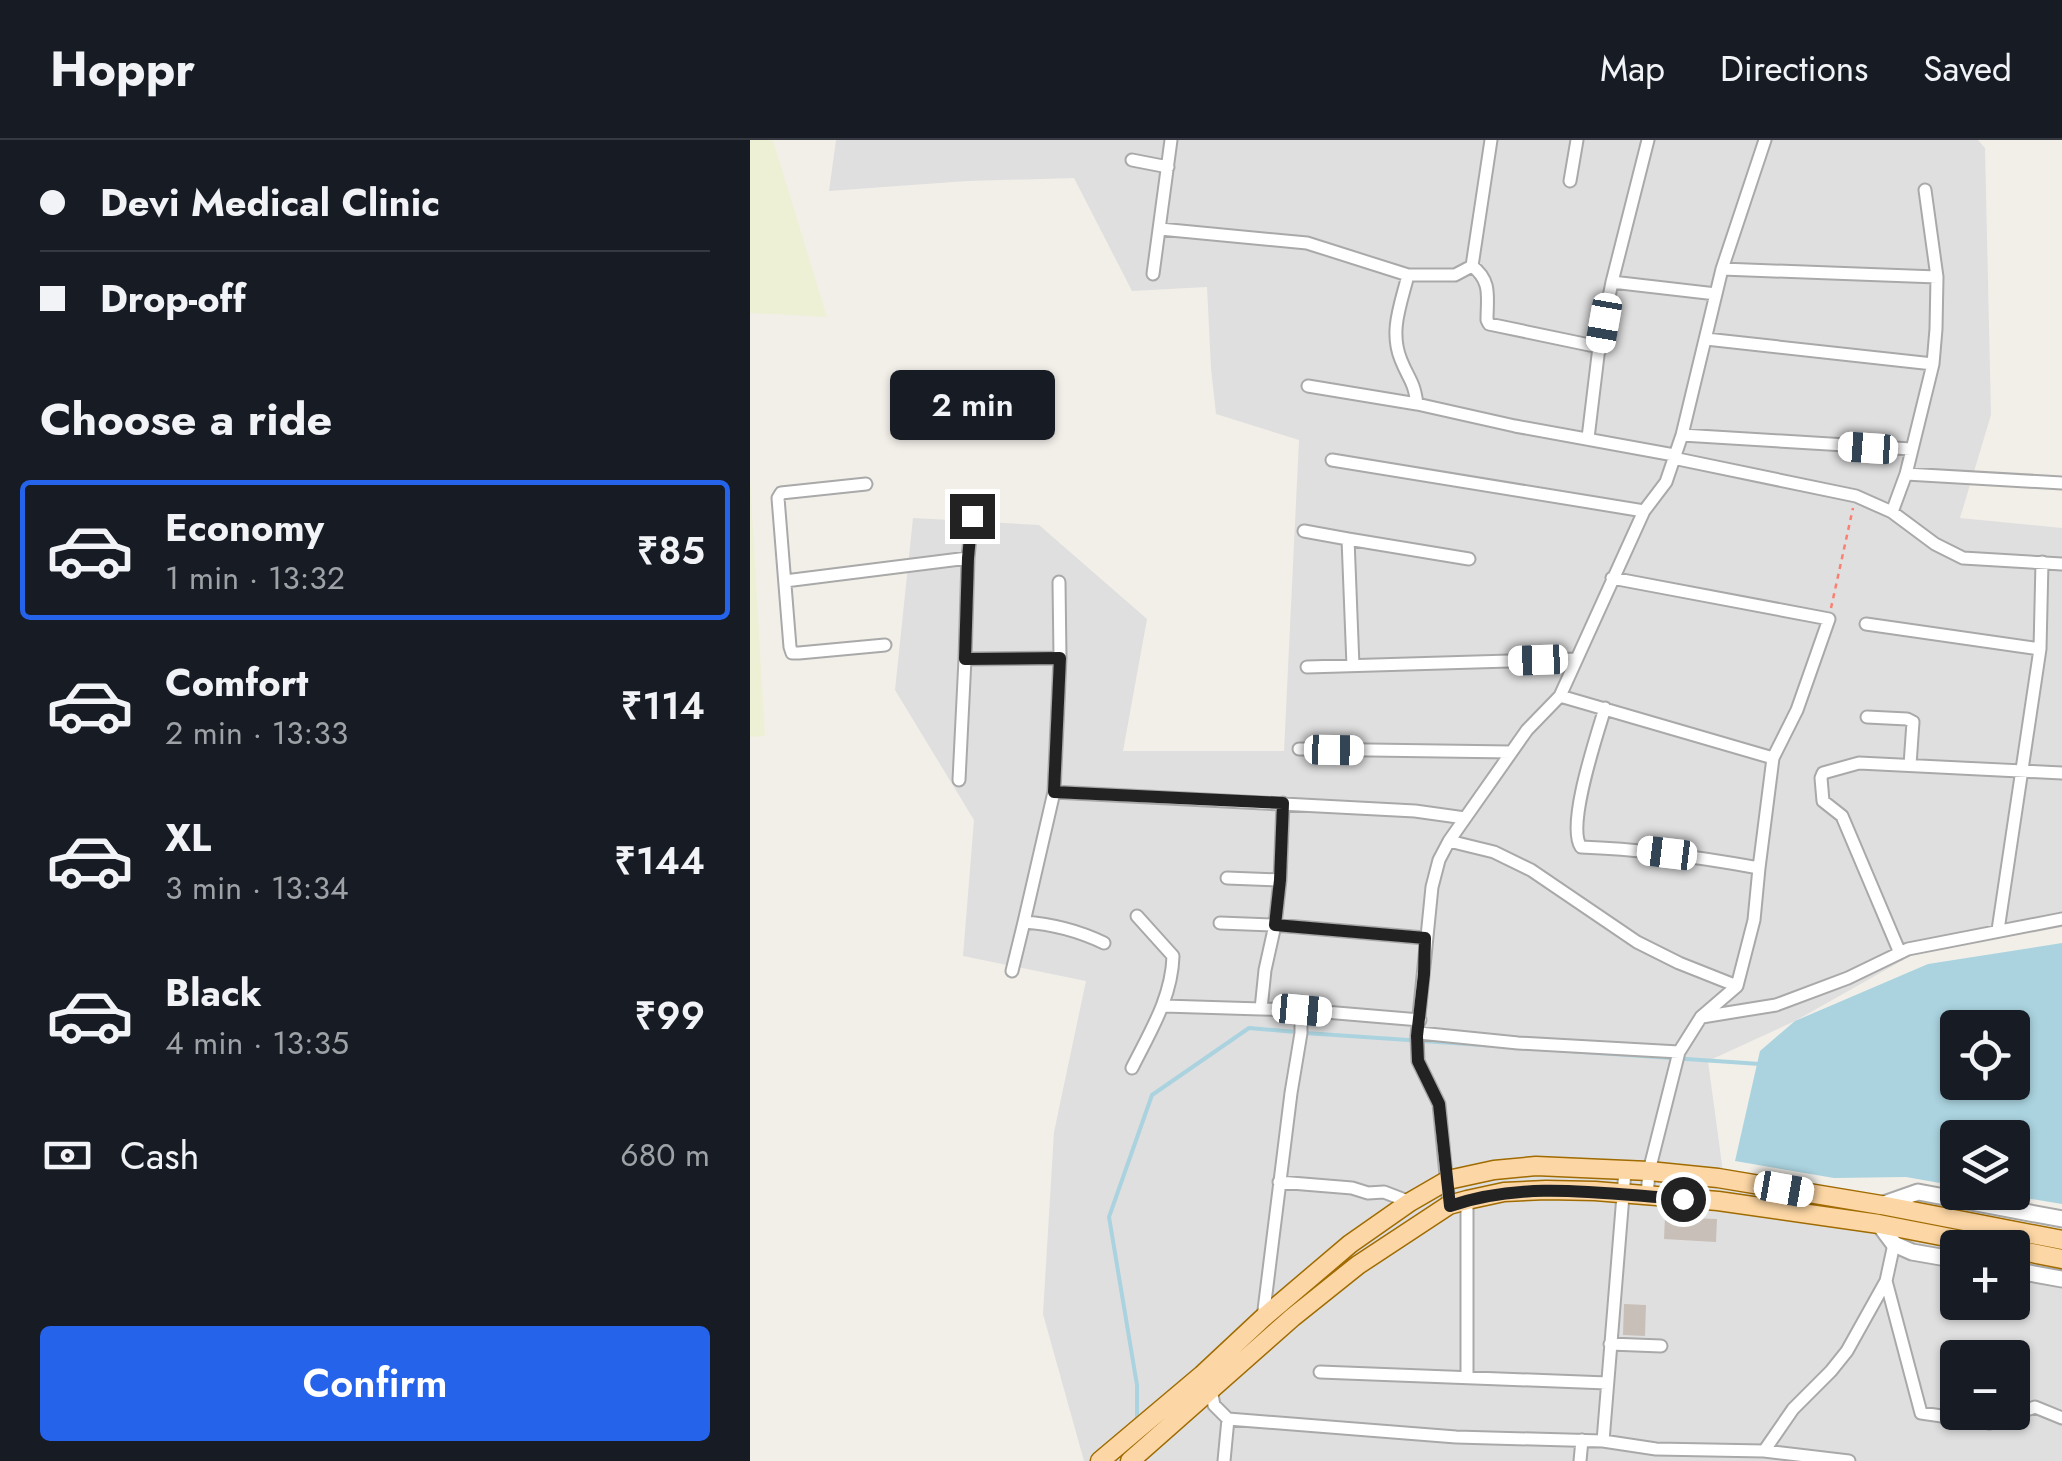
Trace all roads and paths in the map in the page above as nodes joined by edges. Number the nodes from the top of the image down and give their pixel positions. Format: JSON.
{"nodes":[{"id":1,"x":1171,"y":140,"type":"edge"},
{"id":2,"x":1491,"y":140,"type":"edge"},
{"id":3,"x":1577,"y":140,"type":"edge"},
{"id":4,"x":1648,"y":140,"type":"edge"},
{"id":5,"x":1765,"y":140,"type":"edge"},
{"id":6,"x":1132,"y":160,"type":"dead end"},
{"id":7,"x":1168,"y":167,"type":"junction"},
{"id":8,"x":1570,"y":181,"type":"dead end"},
{"id":9,"x":1925,"y":190,"type":"dead end"},
{"id":10,"x":1160,"y":229,"type":"junction"},
{"id":11,"x":1472,"y":266,"type":"junction"},
{"id":12,"x":1722,"y":269,"type":"junction"},
{"id":13,"x":1153,"y":274,"type":"dead end"},
{"id":14,"x":1408,"y":276,"type":"junction"},
{"id":15,"x":1937,"y":278,"type":"junction"},
{"id":16,"x":1612,"y":282,"type":"junction"},
{"id":17,"x":1716,"y":294,"type":"junction"},
{"id":18,"x":1706,"y":339,"type":"junction"},
{"id":19,"x":1600,"y":347,"type":"junction"},
{"id":20,"x":1933,"y":364,"type":"junction"},
{"id":21,"x":1308,"y":386,"type":"dead end"},
{"id":22,"x":1417,"y":404,"type":"junction"},
{"id":23,"x":1682,"y":436,"type":"junction"},
{"id":24,"x":1588,"y":438,"type":"junction"},
{"id":25,"x":1911,"y":450,"type":"junction"},
{"id":26,"x":1673,"y":456,"type":"junction"},
{"id":27,"x":1332,"y":460,"type":"dead end"},
{"id":28,"x":1906,"y":474,"type":"junction"},
{"id":29,"x":2062,"y":483,"type":"edge"},
{"id":30,"x":866,"y":484,"type":"dead end"},
{"id":31,"x":1856,"y":496,"type":"junction"},
{"id":32,"x":1644,"y":511,"type":"junction"},
{"id":33,"x":1892,"y":512,"type":"junction"},
{"id":34,"x":972,"y":516,"type":"dead end"},
{"id":35,"x":1304,"y":531,"type":"dead end"},
{"id":36,"x":1348,"y":538,"type":"junction"},
{"id":37,"x":968,"y":558,"type":"junction"},
{"id":38,"x":1468,"y":560,"type":"dead end"},
{"id":39,"x":2042,"y":562,"type":"junction"},
{"id":40,"x":2062,"y":564,"type":"edge"},
{"id":41,"x":1612,"y":578,"type":"junction"},
{"id":42,"x":785,"y":581,"type":"junction"},
{"id":43,"x":1059,"y":582,"type":"dead end"},
{"id":44,"x":1829,"y":619,"type":"junction"},
{"id":45,"x":1866,"y":624,"type":"dead end"},
{"id":46,"x":884,"y":645,"type":"dead end"},
{"id":47,"x":2040,"y":650,"type":"junction"},
{"id":48,"x":1060,"y":658,"type":"junction"},
{"id":49,"x":965,"y":659,"type":"junction"},
{"id":50,"x":1575,"y":660,"type":"junction"},
{"id":51,"x":1353,"y":666,"type":"junction"},
{"id":52,"x":1307,"y":667,"type":"dead end"},
{"id":53,"x":1560,"y":696,"type":"junction"},
{"id":54,"x":1604,"y":708,"type":"junction"},
{"id":55,"x":1867,"y":717,"type":"dead end"},
{"id":56,"x":1299,"y":749,"type":"dead end"},
{"id":57,"x":1511,"y":752,"type":"junction"},
{"id":58,"x":1773,"y":758,"type":"junction"},
{"id":59,"x":1910,"y":765,"type":"junction"},
{"id":60,"x":2023,"y":770,"type":"junction"},
{"id":61,"x":2062,"y":774,"type":"edge"},
{"id":62,"x":959,"y":780,"type":"dead end"},
{"id":63,"x":1054,"y":792,"type":"junction"},
{"id":64,"x":1283,"y":803,"type":"junction"},
{"id":65,"x":1466,"y":818,"type":"junction"},
{"id":66,"x":1449,"y":841,"type":"junction"},
{"id":67,"x":1759,"y":868,"type":"junction"},
{"id":68,"x":1227,"y":878,"type":"dead end"},
{"id":69,"x":1280,"y":880,"type":"junction"},
{"id":70,"x":1137,"y":916,"type":"dead end"},
{"id":71,"x":2062,"y":919,"type":"edge"},
{"id":72,"x":1024,"y":922,"type":"junction"},
{"id":73,"x":1220,"y":923,"type":"dead end"},
{"id":74,"x":1275,"y":925,"type":"junction"},
{"id":75,"x":1998,"y":930,"type":"junction"},
{"id":76,"x":1425,"y":938,"type":"junction"},
{"id":77,"x":1104,"y":943,"type":"dead end"},
{"id":78,"x":1900,"y":953,"type":"junction"},
{"id":79,"x":1012,"y":970,"type":"dead end"},
{"id":80,"x":1737,"y":986,"type":"junction"},
{"id":81,"x":1164,"y":1006,"type":"junction"},
{"id":82,"x":1262,"y":1009,"type":"junction"},
{"id":83,"x":1302,"y":1010,"type":"junction"},
{"id":84,"x":1702,"y":1017,"type":"junction"},
{"id":85,"x":1420,"y":1027,"type":"junction"},
{"id":86,"x":1679,"y":1052,"type":"junction"},
{"id":87,"x":1132,"y":1068,"type":"dead end"},
{"id":88,"x":1625,"y":1171,"type":"junction"},
{"id":89,"x":1648,"y":1172,"type":"junction"},
{"id":90,"x":1448,"y":1180,"type":"junction"},
{"id":91,"x":1279,"y":1182,"type":"junction"},
{"id":92,"x":1623,"y":1194,"type":"junction"},
{"id":93,"x":1647,"y":1196,"type":"junction"},
{"id":94,"x":1410,"y":1202,"type":"junction"},
{"id":95,"x":1458,"y":1203,"type":"junction"},
{"id":96,"x":1880,"y":1215,"type":"junction"},
{"id":97,"x":2062,"y":1219,"type":"edge"},
{"id":98,"x":1901,"y":1228,"type":"junction"},
{"id":99,"x":1940,"y":1236,"type":"edge"},
{"id":100,"x":2062,"y":1240,"type":"edge"},
{"id":101,"x":2030,"y":1252,"type":"edge"},
{"id":102,"x":1940,"y":1257,"type":"edge"},
{"id":103,"x":2062,"y":1258,"type":"edge"},
{"id":104,"x":2030,"y":1273,"type":"edge"},
{"id":105,"x":2062,"y":1279,"type":"edge"},
{"id":106,"x":1886,"y":1281,"type":"junction"},
{"id":107,"x":1263,"y":1318,"type":"junction"},
{"id":108,"x":1610,"y":1344,"type":"junction"},
{"id":109,"x":1661,"y":1346,"type":"dead end"},
{"id":110,"x":1320,"y":1372,"type":"dead end"},
{"id":111,"x":1468,"y":1377,"type":"junction"},
{"id":112,"x":1607,"y":1383,"type":"junction"},
{"id":113,"x":1211,"y":1390,"type":"junction"},
{"id":114,"x":1228,"y":1418,"type":"junction"},
{"id":115,"x":2062,"y":1418,"type":"edge"},
{"id":116,"x":1582,"y":1440,"type":"junction"},
{"id":117,"x":1603,"y":1441,"type":"junction"},
{"id":118,"x":1656,"y":1449,"type":"junction"},
{"id":119,"x":1764,"y":1451,"type":"junction"},
{"id":120,"x":1125,"y":1453,"type":"edge"},
{"id":121,"x":1100,"y":1461,"type":"edge"},
{"id":122,"x":1224,"y":1461,"type":"edge"},
{"id":123,"x":1580,"y":1461,"type":"edge"},
{"id":124,"x":1668,"y":1461,"type":"edge"},
{"id":125,"x":1848,"y":1461,"type":"edge"}],
"edges":[{"from":1,"to":7,"type":"street"},
{"from":2,"to":11,"type":"street"},
{"from":3,"to":8,"type":"street"},
{"from":4,"to":16,"type":"street"},
{"from":5,"to":12,"type":"street"},
{"from":6,"to":7,"type":"street"},
{"from":7,"to":10,"type":"street"},
{"from":9,"to":15,"type":"street"},
{"from":10,"to":13,"type":"street"},
{"from":10,"to":14,"type":"street"},
{"from":11,"to":14,"type":"street"},
{"from":11,"to":19,"type":"street"},
{"from":12,"to":15,"type":"street"},
{"from":12,"to":17,"type":"street"},
{"from":14,"to":22,"type":"street"},
{"from":15,"to":20,"type":"street"},
{"from":16,"to":17,"type":"street"},
{"from":16,"to":19,"type":"street"},
{"from":17,"to":18,"type":"street"},
{"from":18,"to":20,"type":"street"},
{"from":18,"to":23,"type":"street"},
{"from":19,"to":24,"type":"street"},
{"from":20,"to":25,"type":"street"},
{"from":21,"to":22,"type":"street"},
{"from":22,"to":24,"type":"street"},
{"from":23,"to":25,"type":"street"},
{"from":23,"to":26,"type":"street"},
{"from":24,"to":26,"type":"street"},
{"from":25,"to":28,"type":"street"},
{"from":26,"to":31,"type":"street"},
{"from":26,"to":32,"type":"street"},
{"from":27,"to":32,"type":"street"},
{"from":28,"to":29,"type":"street"},
{"from":28,"to":33,"type":"street"},
{"from":30,"to":42,"type":"street"},
{"from":31,"to":33,"type":"street"},
{"from":31,"to":44,"type":"path"},
{"from":32,"to":41,"type":"street"},
{"from":33,"to":39,"type":"street"},
{"from":34,"to":37,"type":"street"},
{"from":35,"to":36,"type":"street"},
{"from":36,"to":38,"type":"street"},
{"from":36,"to":51,"type":"street"},
{"from":37,"to":42,"type":"street"},
{"from":37,"to":49,"type":"street"},
{"from":39,"to":40,"type":"street"},
{"from":39,"to":47,"type":"street"},
{"from":41,"to":44,"type":"street"},
{"from":41,"to":50,"type":"street"},
{"from":42,"to":46,"type":"street"},
{"from":43,"to":48,"type":"street"},
{"from":44,"to":58,"type":"street"},
{"from":45,"to":47,"type":"street"},
{"from":47,"to":60,"type":"street"},
{"from":48,"to":49,"type":"street"},
{"from":48,"to":63,"type":"street"},
{"from":49,"to":62,"type":"street"},
{"from":50,"to":51,"type":"street"},
{"from":50,"to":53,"type":"street"},
{"from":51,"to":52,"type":"street"},
{"from":53,"to":54,"type":"street"},
{"from":53,"to":57,"type":"street"},
{"from":54,"to":58,"type":"street"},
{"from":54,"to":67,"type":"street"},
{"from":55,"to":59,"type":"street"},
{"from":56,"to":57,"type":"street"},
{"from":57,"to":65,"type":"street"},
{"from":58,"to":67,"type":"street"},
{"from":59,"to":60,"type":"street"},
{"from":59,"to":78,"type":"street"},
{"from":60,"to":61,"type":"street"},
{"from":60,"to":75,"type":"street"},
{"from":63,"to":64,"type":"street"},
{"from":63,"to":72,"type":"street"},
{"from":64,"to":65,"type":"street"},
{"from":64,"to":69,"type":"street"},
{"from":65,"to":66,"type":"street"},
{"from":66,"to":76,"type":"street"},
{"from":66,"to":80,"type":"street"},
{"from":67,"to":80,"type":"street"},
{"from":68,"to":69,"type":"street"},
{"from":69,"to":74,"type":"street"},
{"from":70,"to":81,"type":"street"},
{"from":71,"to":75,"type":"street"},
{"from":72,"to":77,"type":"street"},
{"from":72,"to":79,"type":"street"},
{"from":73,"to":74,"type":"street"},
{"from":74,"to":76,"type":"street"},
{"from":74,"to":82,"type":"street"},
{"from":75,"to":78,"type":"street"},
{"from":76,"to":85,"type":"street"},
{"from":78,"to":84,"type":"street"},
{"from":80,"to":84,"type":"street"},
{"from":81,"to":82,"type":"street"},
{"from":81,"to":87,"type":"street"},
{"from":82,"to":83,"type":"street"},
{"from":83,"to":85,"type":"street"},
{"from":83,"to":91,"type":"street"},
{"from":84,"to":86,"type":"street"},
{"from":85,"to":86,"type":"street"},
{"from":85,"to":90,"type":"street"},
{"from":86,"to":89,"type":"street"},
{"from":88,"to":89,"type":"main road"},
{"from":88,"to":90,"type":"main road"},
{"from":88,"to":92,"type":"street"},
{"from":89,"to":93,"type":"street"},
{"from":89,"to":96,"type":"main road"},
{"from":90,"to":94,"type":"main road"},
{"from":90,"to":95,"type":"street"},
{"from":91,"to":94,"type":"street"},
{"from":91,"to":107,"type":"street"},
{"from":92,"to":93,"type":"main road"},
{"from":92,"to":95,"type":"main road"},
{"from":92,"to":108,"type":"street"},
{"from":93,"to":96,"type":"main road"},
{"from":94,"to":107,"type":"main road"},
{"from":95,"to":111,"type":"street"},
{"from":95,"to":113,"type":"main road"},
{"from":96,"to":97,"type":"street"},
{"from":96,"to":98,"type":"main road"},
{"from":98,"to":99,"type":"main road"},
{"from":98,"to":100,"type":"main road"},
{"from":98,"to":102,"type":"street"},
{"from":98,"to":106,"type":"street"},
{"from":101,"to":103,"type":"main road"},
{"from":104,"to":105,"type":"street"},
{"from":106,"to":115,"type":"street"},
{"from":106,"to":119,"type":"street"},
{"from":107,"to":120,"type":"main road"},
{"from":108,"to":109,"type":"street"},
{"from":108,"to":112,"type":"street"},
{"from":110,"to":111,"type":"street"},
{"from":111,"to":112,"type":"street"},
{"from":112,"to":117,"type":"street"},
{"from":113,"to":114,"type":"street"},
{"from":113,"to":120,"type":"main road"},
{"from":114,"to":116,"type":"street"},
{"from":114,"to":122,"type":"street"},
{"from":116,"to":117,"type":"street"},
{"from":116,"to":123,"type":"street"},
{"from":117,"to":118,"type":"street"},
{"from":118,"to":119,"type":"street"},
{"from":118,"to":124,"type":"street"},
{"from":119,"to":125,"type":"street"},
{"from":120,"to":121,"type":"main road"}]}
